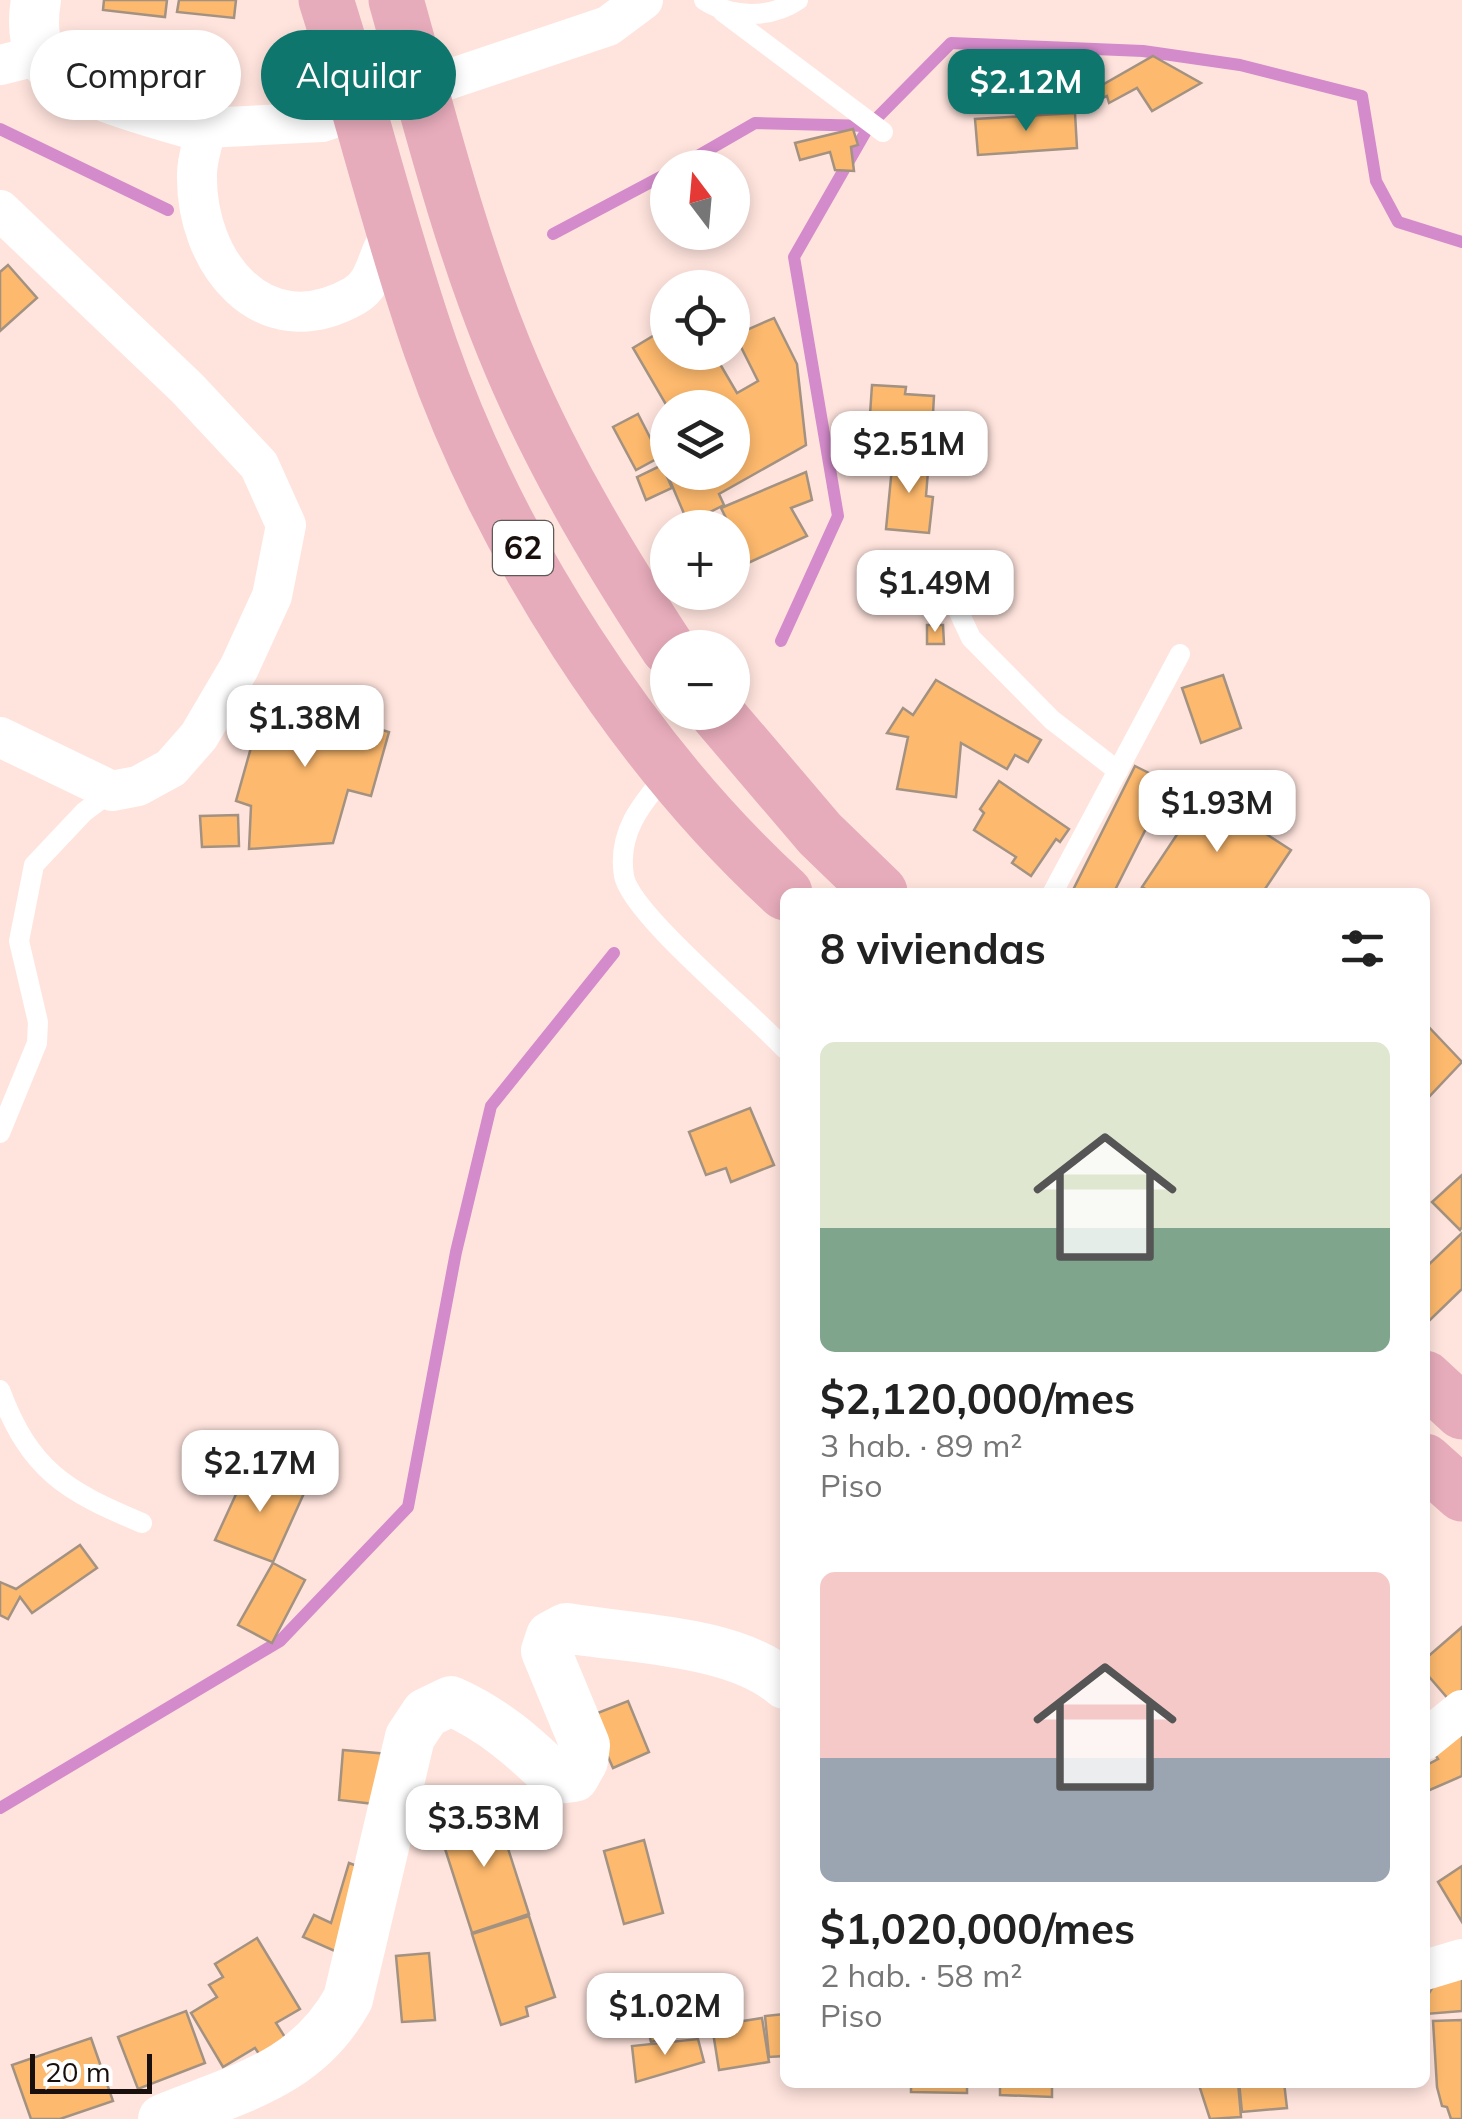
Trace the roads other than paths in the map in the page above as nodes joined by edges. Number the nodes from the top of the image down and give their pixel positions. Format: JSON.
{"nodes":[{"id":1,"x":36,"y":0,"type":"edge"},
{"id":2,"x":326,"y":0,"type":"edge"},
{"id":3,"x":396,"y":0,"type":"edge"},
{"id":4,"x":644,"y":0,"type":"edge"},
{"id":5,"x":704,"y":0,"type":"edge"},
{"id":6,"x":798,"y":0,"type":"edge"},
{"id":7,"x":723,"y":12,"type":"junction"},
{"id":8,"x":20,"y":60,"type":"edge"},
{"id":9,"x":206,"y":128,"type":"junction"},
{"id":10,"x":883,"y":132,"type":"dead end"},
{"id":11,"x":0,"y":210,"type":"edge"},
{"id":12,"x":394,"y":233,"type":"junction"},
{"id":13,"x":942,"y":578,"type":"dead end"},
{"id":14,"x":656,"y":630,"type":"edge"},
{"id":15,"x":1180,"y":654,"type":"dead end"},
{"id":16,"x":731,"y":730,"type":"edge"},
{"id":17,"x":0,"y":736,"type":"edge"},
{"id":18,"x":671,"y":768,"type":"junction"},
{"id":19,"x":1118,"y":772,"type":"junction"},
{"id":20,"x":112,"y":791,"type":"junction"},
{"id":21,"x":780,"y":888,"type":"edge"},
{"id":22,"x":876,"y":888,"type":"edge"},
{"id":23,"x":1055,"y":888,"type":"edge"},
{"id":24,"x":780,"y":1044,"type":"edge"},
{"id":25,"x":0,"y":1134,"type":"edge"},
{"id":26,"x":1430,"y":1383,"type":"edge"},
{"id":27,"x":0,"y":1390,"type":"edge"},
{"id":28,"x":1462,"y":1412,"type":"edge"},
{"id":29,"x":1430,"y":1465,"type":"edge"},
{"id":30,"x":1462,"y":1494,"type":"edge"},
{"id":31,"x":142,"y":1522,"type":"dead end"},
{"id":32,"x":780,"y":1680,"type":"edge"},
{"id":33,"x":1462,"y":1710,"type":"edge"},
{"id":34,"x":1430,"y":1736,"type":"edge"},
{"id":35,"x":1462,"y":1959,"type":"edge"},
{"id":36,"x":1430,"y":1969,"type":"edge"},
{"id":37,"x":163,"y":2119,"type":"edge"}],
"edges":[{"from":1,"to":8,"type":"street"},
{"from":2,"to":12,"type":"highway","number":"62"},
{"from":3,"to":14,"type":"highway","number":"62"},
{"from":4,"to":9,"type":"street"},
{"from":5,"to":7,"type":"lane"},
{"from":6,"to":7,"type":"lane"},
{"from":7,"to":10,"type":"lane"},
{"from":8,"to":9,"type":"street"},
{"from":9,"to":12,"type":"street"},
{"from":11,"to":20,"type":"street"},
{"from":12,"to":18,"type":"highway","number":"62"},
{"from":13,"to":19,"type":"lane"},
{"from":15,"to":19,"type":"lane"},
{"from":16,"to":22,"type":"highway"},
{"from":17,"to":20,"type":"street"},
{"from":18,"to":21,"type":"highway","number":"62"},
{"from":18,"to":24,"type":"lane"},
{"from":19,"to":23,"type":"lane"},
{"from":20,"to":25,"type":"lane"},
{"from":26,"to":28,"type":"highway"},
{"from":27,"to":31,"type":"lane"},
{"from":29,"to":30,"type":"highway"},
{"from":32,"to":37,"type":"street"},
{"from":33,"to":34,"type":"street"},
{"from":35,"to":36,"type":"street"}]}
